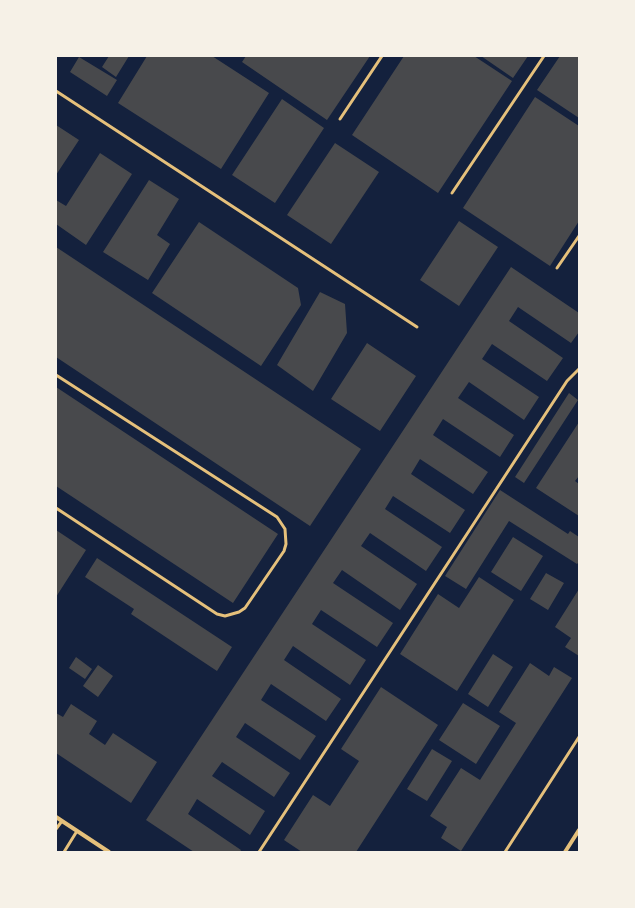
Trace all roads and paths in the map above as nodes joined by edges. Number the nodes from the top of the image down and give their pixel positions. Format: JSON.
{"nodes":[{"id":1,"x":382,"y":56,"type":"edge"},
{"id":2,"x":544,"y":56,"type":"edge"},
{"id":3,"x":56,"y":91,"type":"edge"},
{"id":4,"x":340,"y":119,"type":"dead end"},
{"id":5,"x":452,"y":193,"type":"dead end"},
{"id":6,"x":579,"y":236,"type":"edge"},
{"id":7,"x":557,"y":268,"type":"dead end"},
{"id":8,"x":417,"y":327,"type":"dead end"},
{"id":9,"x":579,"y":369,"type":"edge"},
{"id":10,"x":56,"y":375,"type":"edge"},
{"id":11,"x":56,"y":508,"type":"edge"},
{"id":12,"x":579,"y":737,"type":"edge"},
{"id":13,"x":56,"y":817,"type":"edge"},
{"id":14,"x":62,"y":821,"type":"junction"},
{"id":15,"x":56,"y":829,"type":"edge"},
{"id":16,"x":579,"y":830,"type":"edge"},
{"id":17,"x":77,"y":831,"type":"junction"},
{"id":18,"x":64,"y":852,"type":"edge"},
{"id":19,"x":109,"y":852,"type":"edge"},
{"id":20,"x":259,"y":852,"type":"edge"},
{"id":21,"x":505,"y":852,"type":"edge"},
{"id":22,"x":565,"y":852,"type":"edge"}],
"edges":[{"from":1,"to":4,"type":"lane"},
{"from":2,"to":5,"type":"lane"},
{"from":3,"to":8,"type":"lane"},
{"from":6,"to":7,"type":"lane"},
{"from":9,"to":20,"type":"lane"},
{"from":10,"to":11,"type":"lane"},
{"from":12,"to":21,"type":"lane"},
{"from":13,"to":14,"type":"street"},
{"from":14,"to":15,"type":"lane"},
{"from":14,"to":17,"type":"street"},
{"from":16,"to":22,"type":"street"},
{"from":17,"to":18,"type":"lane"},
{"from":17,"to":19,"type":"street"}]}
